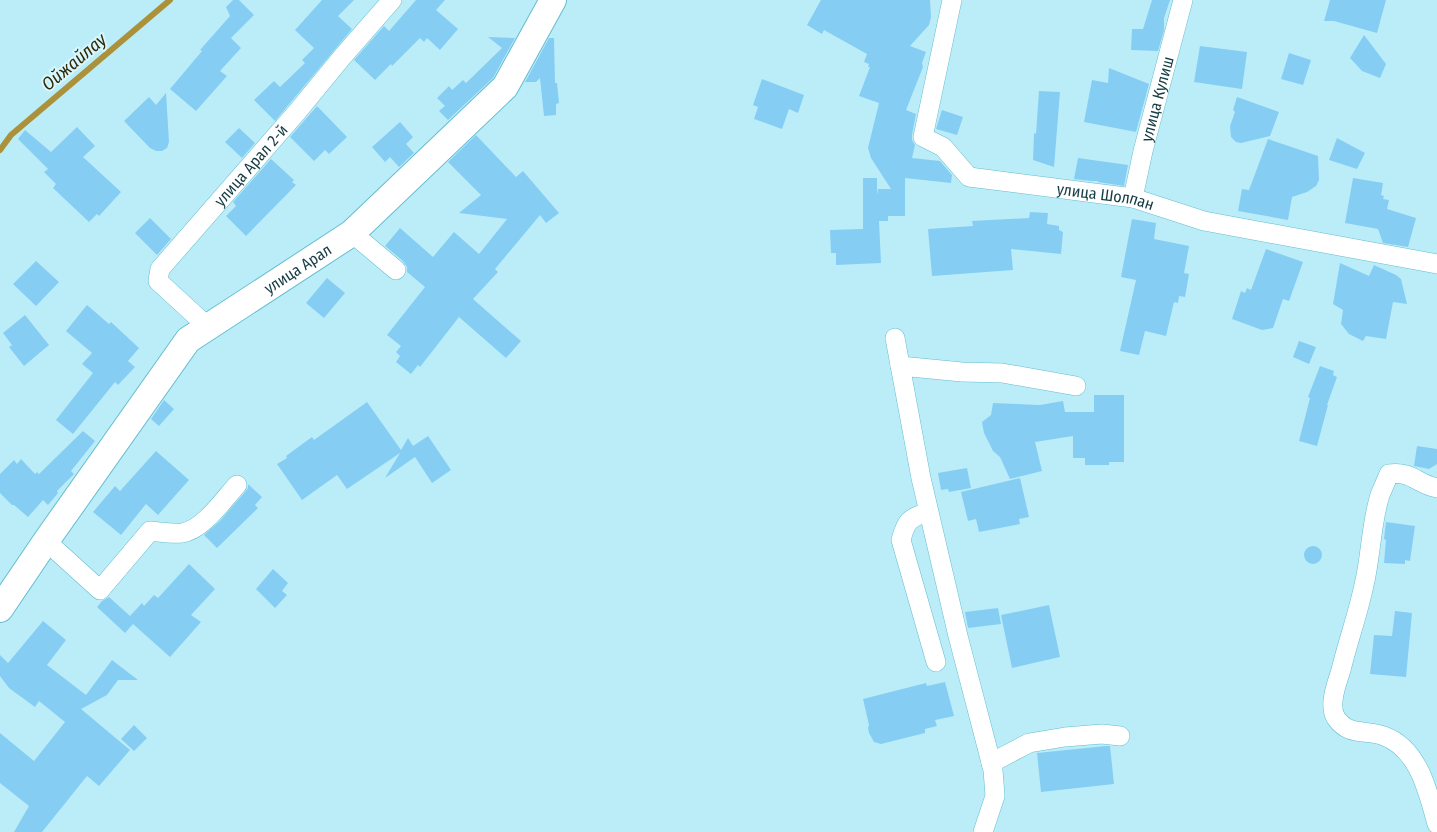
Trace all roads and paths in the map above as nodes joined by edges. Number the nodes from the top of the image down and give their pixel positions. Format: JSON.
{"nodes":[{"id":1,"x":392,"y":0,"type":"edge"},
{"id":2,"x":553,"y":0,"type":"edge"},
{"id":3,"x":952,"y":0,"type":"edge"},
{"id":4,"x":1183,"y":0,"type":"edge"},
{"id":5,"x":1133,"y":198,"type":"junction"},
{"id":6,"x":352,"y":233,"type":"junction"},
{"id":7,"x":1437,"y":264,"type":"edge"},
{"id":8,"x":396,"y":270,"type":"dead end"},
{"id":9,"x":208,"y":327,"type":"junction"},
{"id":10,"x":895,"y":338,"type":"dead end"},
{"id":11,"x":900,"y":366,"type":"junction"},
{"id":12,"x":1076,"y":386,"type":"dead end"},
{"id":13,"x":237,"y":485,"type":"dead end"},
{"id":14,"x":1437,"y":488,"type":"edge"},
{"id":15,"x":928,"y":512,"type":"junction"},
{"id":16,"x":46,"y":540,"type":"junction"},
{"id":17,"x":0,"y":609,"type":"edge"},
{"id":18,"x":936,"y":662,"type":"dead end"},
{"id":19,"x":1120,"y":736,"type":"dead end"},
{"id":20,"x":991,"y":763,"type":"junction"},
{"id":21,"x":1437,"y":824,"type":"edge"},
{"id":22,"x":983,"y":832,"type":"edge"}],
"edges":[{"from":1,"to":9,"type":"street","name":"улица Арал 2-й"},
{"from":2,"to":6,"type":"street","name":"улица Арал"},
{"from":3,"to":5,"type":"street","name":"улица Шолпан"},
{"from":4,"to":5,"type":"street","name":"улица Кулиш"},
{"from":5,"to":7,"type":"street","name":"улица Шолпан"},
{"from":6,"to":8,"type":"street"},
{"from":6,"to":9,"type":"street","name":"улица Арал"},
{"from":9,"to":16,"type":"street","name":"улица Арал"},
{"from":10,"to":11,"type":"street"},
{"from":11,"to":12,"type":"street"},
{"from":11,"to":15,"type":"street"},
{"from":13,"to":16,"type":"street"},
{"from":14,"to":21,"type":"street"},
{"from":15,"to":18,"type":"street"},
{"from":15,"to":20,"type":"street"},
{"from":16,"to":17,"type":"street","name":"улица Арал"},
{"from":19,"to":20,"type":"street"},
{"from":20,"to":22,"type":"street"}]}
